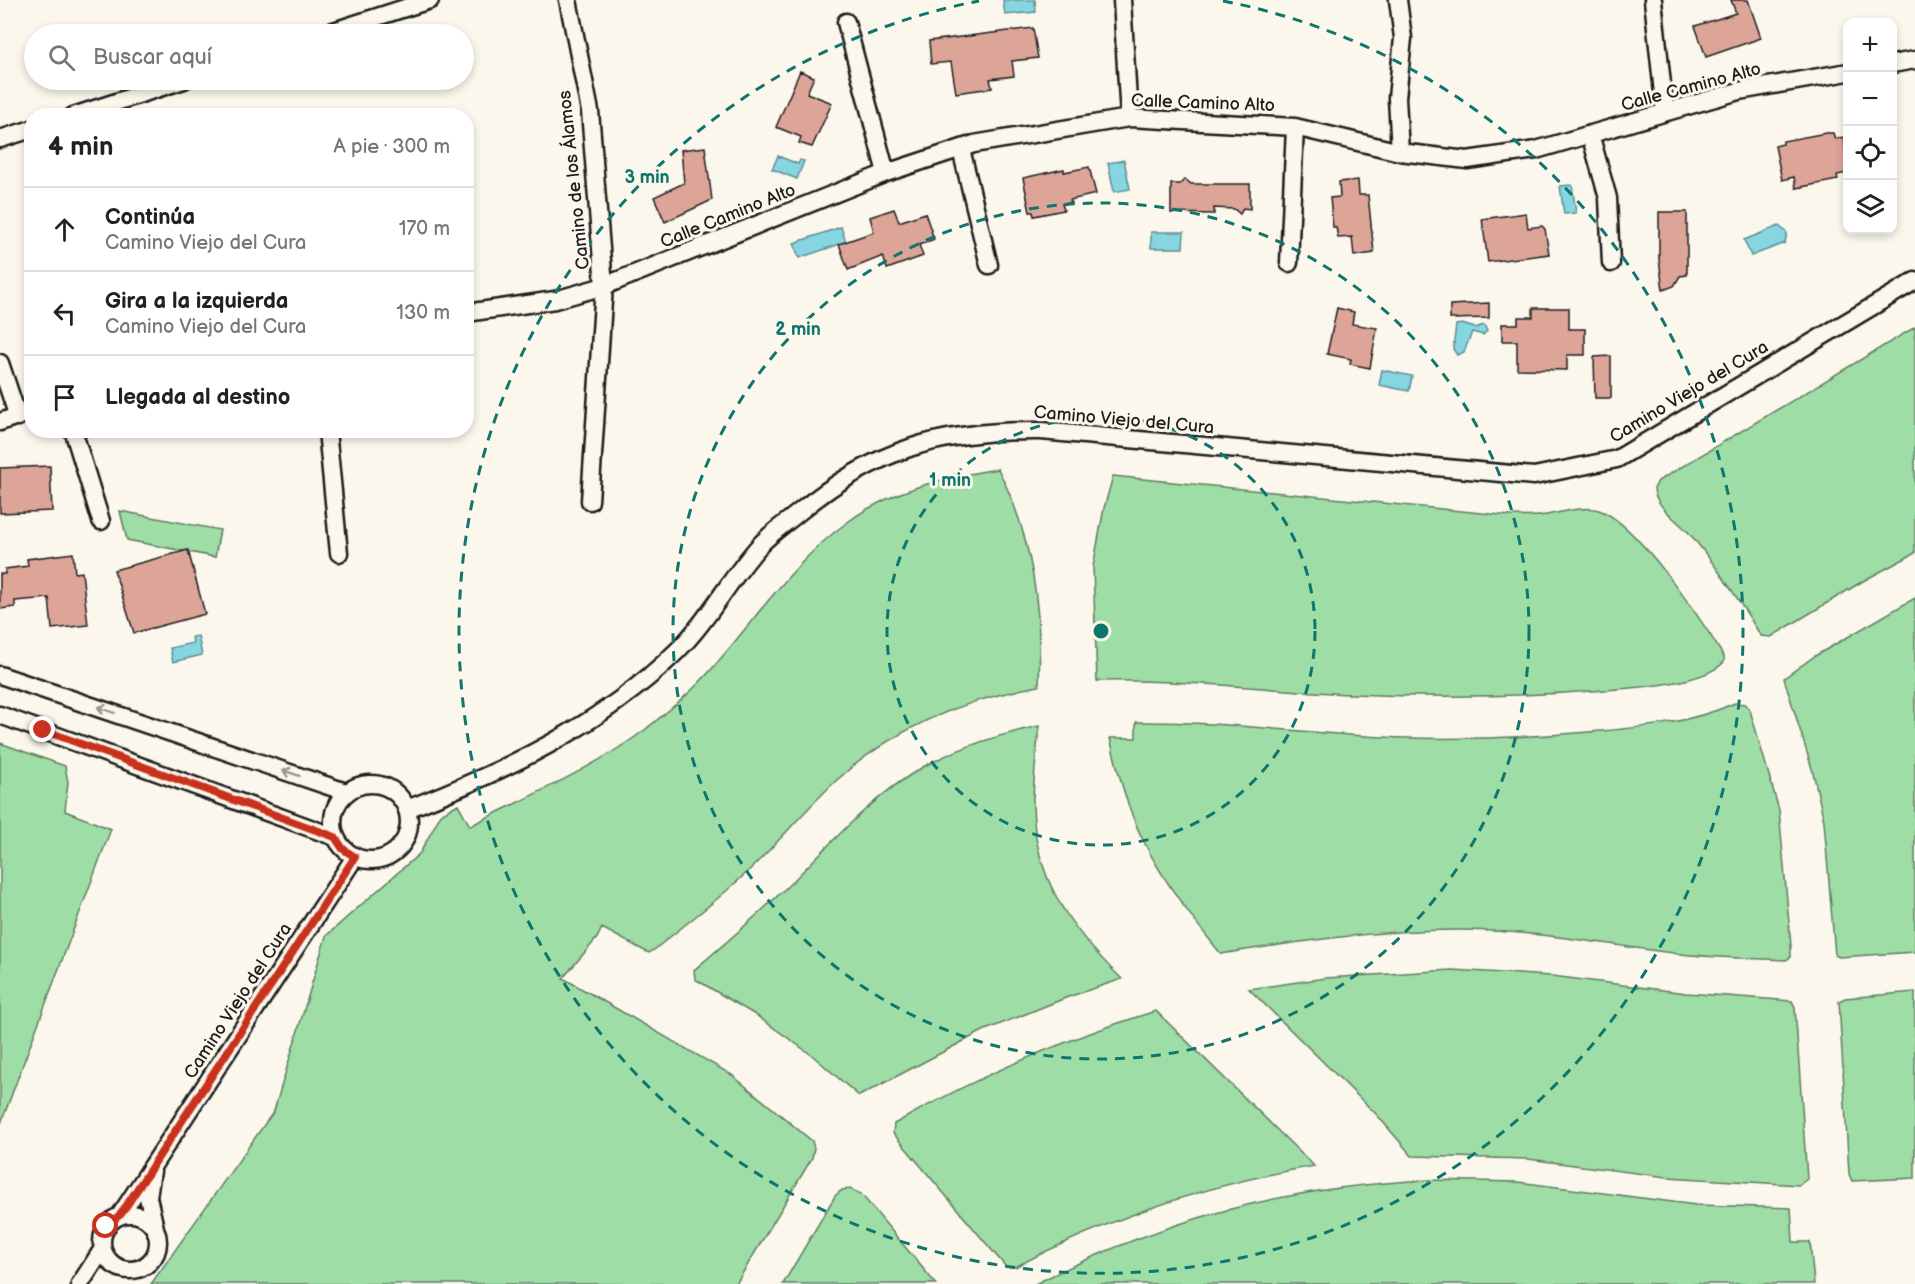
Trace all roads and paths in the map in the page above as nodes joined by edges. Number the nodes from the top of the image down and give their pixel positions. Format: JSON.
{"nodes":[{"id":1,"x":430,"y":0,"type":"edge"},
{"id":2,"x":568,"y":0,"type":"edge"},
{"id":3,"x":1122,"y":0,"type":"edge"},
{"id":4,"x":1398,"y":0,"type":"edge"},
{"id":5,"x":1653,"y":0,"type":"edge"},
{"id":6,"x":846,"y":22,"type":"dead end"},
{"id":7,"x":355,"y":24,"type":"edge"},
{"id":8,"x":1915,"y":60,"type":"edge"},
{"id":9,"x":1897,"y":63,"type":"edge"},
{"id":10,"x":1843,"y":73,"type":"edge"},
{"id":11,"x":153,"y":90,"type":"edge"},
{"id":12,"x":98,"y":108,"type":"edge"},
{"id":13,"x":1665,"y":112,"type":"junction"},
{"id":14,"x":1129,"y":118,"type":"junction"},
{"id":15,"x":1295,"y":127,"type":"junction"},
{"id":16,"x":24,"y":132,"type":"edge"},
{"id":17,"x":1590,"y":134,"type":"junction"},
{"id":18,"x":0,"y":139,"type":"edge"},
{"id":19,"x":961,"y":149,"type":"junction"},
{"id":20,"x":1400,"y":152,"type":"junction"},
{"id":21,"x":886,"y":173,"type":"junction"},
{"id":22,"x":1289,"y":263,"type":"dead end"},
{"id":23,"x":1611,"y":263,"type":"dead end"},
{"id":24,"x":989,"y":265,"type":"dead end"},
{"id":25,"x":1915,"y":281,"type":"edge"},
{"id":26,"x":604,"y":286,"type":"junction"},
{"id":27,"x":474,"y":312,"type":"edge"},
{"id":28,"x":0,"y":363,"type":"edge"},
{"id":29,"x":24,"y":412,"type":"edge"},
{"id":30,"x":24,"y":414,"type":"edge"},
{"id":31,"x":0,"y":422,"type":"edge"},
{"id":32,"x":75,"y":438,"type":"edge"},
{"id":33,"x":328,"y":438,"type":"edge"},
{"id":34,"x":590,"y":501,"type":"dead end"},
{"id":35,"x":101,"y":521,"type":"dead end"},
{"id":36,"x":339,"y":553,"type":"dead end"},
{"id":37,"x":0,"y":675,"type":"edge"},
{"id":38,"x":0,"y":716,"type":"edge"},
{"id":39,"x":346,"y":792,"type":"junction"},
{"id":40,"x":407,"y":809,"type":"junction"},
{"id":41,"x":335,"y":837,"type":"junction"},
{"id":42,"x":355,"y":857,"type":"junction"},
{"id":43,"x":153,"y":1167,"type":"junction"},
{"id":44,"x":121,"y":1214,"type":"junction"},
{"id":45,"x":155,"y":1228,"type":"junction"},
{"id":46,"x":102,"y":1250,"type":"junction"},
{"id":47,"x":114,"y":1266,"type":"junction"},
{"id":48,"x":80,"y":1284,"type":"edge"},
{"id":49,"x":85,"y":1284,"type":"edge"}],
"edges":[{"from":1,"to":7,"type":"street"},
{"from":2,"to":26,"type":"street","name":"Camino de los Álamos"},
{"from":3,"to":14,"type":"street"},
{"from":4,"to":20,"type":"street"},
{"from":5,"to":13,"type":"street"},
{"from":6,"to":21,"type":"street"},
{"from":8,"to":9,"type":"street"},
{"from":10,"to":13,"type":"street","name":"Calle Camino Alto"},
{"from":11,"to":12,"type":"street"},
{"from":13,"to":17,"type":"street","name":"Calle Camino Alto"},
{"from":14,"to":15,"type":"street","name":"Calle Camino Alto"},
{"from":14,"to":19,"type":"street","name":"Calle Camino Alto"},
{"from":15,"to":20,"type":"street","name":"Calle Camino Alto"},
{"from":15,"to":22,"type":"street"},
{"from":16,"to":18,"type":"street"},
{"from":17,"to":20,"type":"street","name":"Calle Camino Alto"},
{"from":17,"to":23,"type":"street"},
{"from":19,"to":21,"type":"street","name":"Calle Camino Alto"},
{"from":19,"to":24,"type":"street"},
{"from":21,"to":26,"type":"street","name":"Calle Camino Alto"},
{"from":25,"to":40,"type":"street","name":"Camino Viejo del Cura"},
{"from":26,"to":27,"type":"street","name":"Calle Camino Alto"},
{"from":26,"to":34,"type":"street","name":"Camino de los Álamos"},
{"from":28,"to":29,"type":"street"},
{"from":30,"to":31,"type":"street"},
{"from":32,"to":35,"type":"street"},
{"from":33,"to":36,"type":"street"},
{"from":39,"to":37,"type":"street","one_way":true},
{"from":38,"to":41,"type":"street"},
{"from":39,"to":40,"type":"street"},
{"from":39,"to":41,"type":"street"},
{"from":40,"to":42,"type":"street"},
{"from":41,"to":42,"type":"street"},
{"from":42,"to":43,"type":"street","name":"Camino Viejo del Cura"},
{"from":43,"to":44,"type":"street","name":"Camino Viejo del Cura"},
{"from":43,"to":45,"type":"street","name":"Camino Viejo del Cura"},
{"from":44,"to":45,"type":"street"},
{"from":44,"to":46,"type":"street"},
{"from":45,"to":47,"type":"street"},
{"from":46,"to":47,"type":"street"},
{"from":46,"to":48,"type":"street"},
{"from":47,"to":49,"type":"street"}]}
